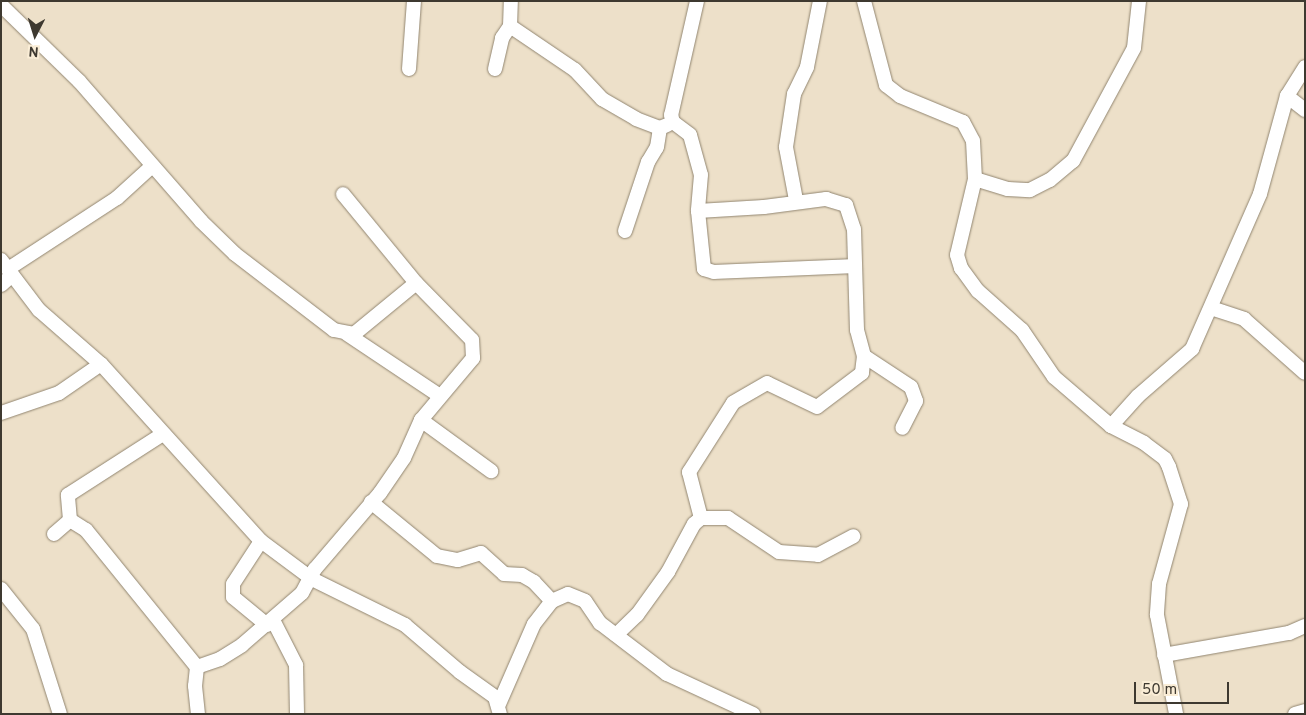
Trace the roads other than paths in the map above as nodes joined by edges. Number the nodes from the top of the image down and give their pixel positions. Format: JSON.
{"nodes":[{"id":1,"x":414,"y":1,"type":"edge"},
{"id":2,"x":511,"y":1,"type":"edge"},
{"id":3,"x":697,"y":1,"type":"edge"},
{"id":4,"x":820,"y":1,"type":"edge"},
{"id":5,"x":864,"y":1,"type":"edge"},
{"id":6,"x":1139,"y":1,"type":"edge"},
{"id":7,"x":1,"y":5,"type":"edge"},
{"id":8,"x":510,"y":26,"type":"junction"},
{"id":9,"x":1305,"y":67,"type":"edge"},
{"id":10,"x":409,"y":69,"type":"dead end"},
{"id":11,"x":495,"y":69,"type":"dead end"},
{"id":12,"x":1287,"y":96,"type":"junction"},
{"id":13,"x":1305,"y":110,"type":"edge"},
{"id":14,"x":666,"y":125,"type":"junction"},
{"id":15,"x":152,"y":166,"type":"junction"},
{"id":16,"x":975,"y":179,"type":"junction"},
{"id":17,"x":343,"y":194,"type":"dead end"},
{"id":18,"x":796,"y":200,"type":"junction"},
{"id":19,"x":698,"y":211,"type":"junction"},
{"id":20,"x":625,"y":231,"type":"dead end"},
{"id":21,"x":855,"y":266,"type":"junction"},
{"id":22,"x":7,"y":268,"type":"edge"},
{"id":23,"x":416,"y":282,"type":"junction"},
{"id":24,"x":1,"y":286,"type":"edge"},
{"id":25,"x":1211,"y":308,"type":"junction"},
{"id":26,"x":347,"y":334,"type":"junction"},
{"id":27,"x":864,"y":356,"type":"junction"},
{"id":28,"x":100,"y":364,"type":"junction"},
{"id":29,"x":1305,"y":373,"type":"edge"},
{"id":30,"x":440,"y":396,"type":"junction"},
{"id":31,"x":1,"y":413,"type":"edge"},
{"id":32,"x":422,"y":420,"type":"junction"},
{"id":33,"x":1111,"y":426,"type":"junction"},
{"id":34,"x":902,"y":428,"type":"dead end"},
{"id":35,"x":164,"y":434,"type":"junction"},
{"id":36,"x":491,"y":471,"type":"dead end"},
{"id":37,"x":371,"y":502,"type":"junction"},
{"id":38,"x":701,"y":518,"type":"junction"},
{"id":39,"x":70,"y":520,"type":"junction"},
{"id":40,"x":54,"y":534,"type":"dead end"},
{"id":41,"x":853,"y":536,"type":"dead end"},
{"id":42,"x":261,"y":541,"type":"junction"},
{"id":43,"x":312,"y":578,"type":"junction"},
{"id":44,"x":1,"y":588,"type":"edge"},
{"id":45,"x":552,"y":601,"type":"junction"},
{"id":46,"x":270,"y":622,"type":"junction"},
{"id":47,"x":1305,"y":626,"type":"edge"},
{"id":48,"x":616,"y":635,"type":"junction"},
{"id":49,"x":1164,"y":654,"type":"junction"},
{"id":50,"x":197,"y":667,"type":"junction"},
{"id":51,"x":499,"y":709,"type":"edge"},
{"id":52,"x":1305,"y":711,"type":"edge"},
{"id":53,"x":60,"y":714,"type":"edge"},
{"id":54,"x":198,"y":714,"type":"edge"},
{"id":55,"x":297,"y":714,"type":"edge"},
{"id":56,"x":754,"y":714,"type":"edge"},
{"id":57,"x":1176,"y":714,"type":"edge"},
{"id":58,"x":1295,"y":714,"type":"edge"}],
"edges":[{"from":1,"to":10,"type":"street"},
{"from":2,"to":8,"type":"street"},
{"from":3,"to":14,"type":"street"},
{"from":4,"to":18,"type":"street"},
{"from":5,"to":16,"type":"street"},
{"from":6,"to":16,"type":"street"},
{"from":7,"to":15,"type":"street"},
{"from":8,"to":11,"type":"street"},
{"from":8,"to":14,"type":"street"},
{"from":9,"to":12,"type":"street"},
{"from":12,"to":13,"type":"street"},
{"from":12,"to":25,"type":"street"},
{"from":14,"to":19,"type":"street"},
{"from":14,"to":20,"type":"street"},
{"from":15,"to":22,"type":"street"},
{"from":15,"to":26,"type":"street"},
{"from":16,"to":33,"type":"street"},
{"from":17,"to":23,"type":"street"},
{"from":18,"to":19,"type":"street"},
{"from":18,"to":21,"type":"street"},
{"from":19,"to":21,"type":"street"},
{"from":21,"to":27,"type":"street"},
{"from":22,"to":24,"type":"street"},
{"from":22,"to":28,"type":"street"},
{"from":23,"to":26,"type":"street"},
{"from":23,"to":30,"type":"street"},
{"from":25,"to":29,"type":"street"},
{"from":25,"to":33,"type":"street"},
{"from":26,"to":30,"type":"street"},
{"from":27,"to":34,"type":"street"},
{"from":27,"to":38,"type":"street"},
{"from":28,"to":31,"type":"street"},
{"from":28,"to":35,"type":"street"},
{"from":30,"to":32,"type":"street"},
{"from":32,"to":36,"type":"street"},
{"from":32,"to":37,"type":"street"},
{"from":33,"to":49,"type":"street"},
{"from":35,"to":39,"type":"street"},
{"from":35,"to":42,"type":"street"},
{"from":37,"to":43,"type":"street"},
{"from":37,"to":45,"type":"street"},
{"from":38,"to":41,"type":"street"},
{"from":38,"to":48,"type":"street"},
{"from":39,"to":40,"type":"street"},
{"from":39,"to":50,"type":"street"},
{"from":42,"to":43,"type":"street"},
{"from":42,"to":46,"type":"street"},
{"from":43,"to":46,"type":"street"},
{"from":43,"to":51,"type":"street"},
{"from":44,"to":53,"type":"street"},
{"from":45,"to":48,"type":"street"},
{"from":45,"to":51,"type":"street"},
{"from":46,"to":50,"type":"street"},
{"from":46,"to":55,"type":"street"},
{"from":47,"to":49,"type":"street"},
{"from":48,"to":56,"type":"street"},
{"from":49,"to":57,"type":"street"},
{"from":50,"to":54,"type":"street"},
{"from":52,"to":58,"type":"street"}]}
